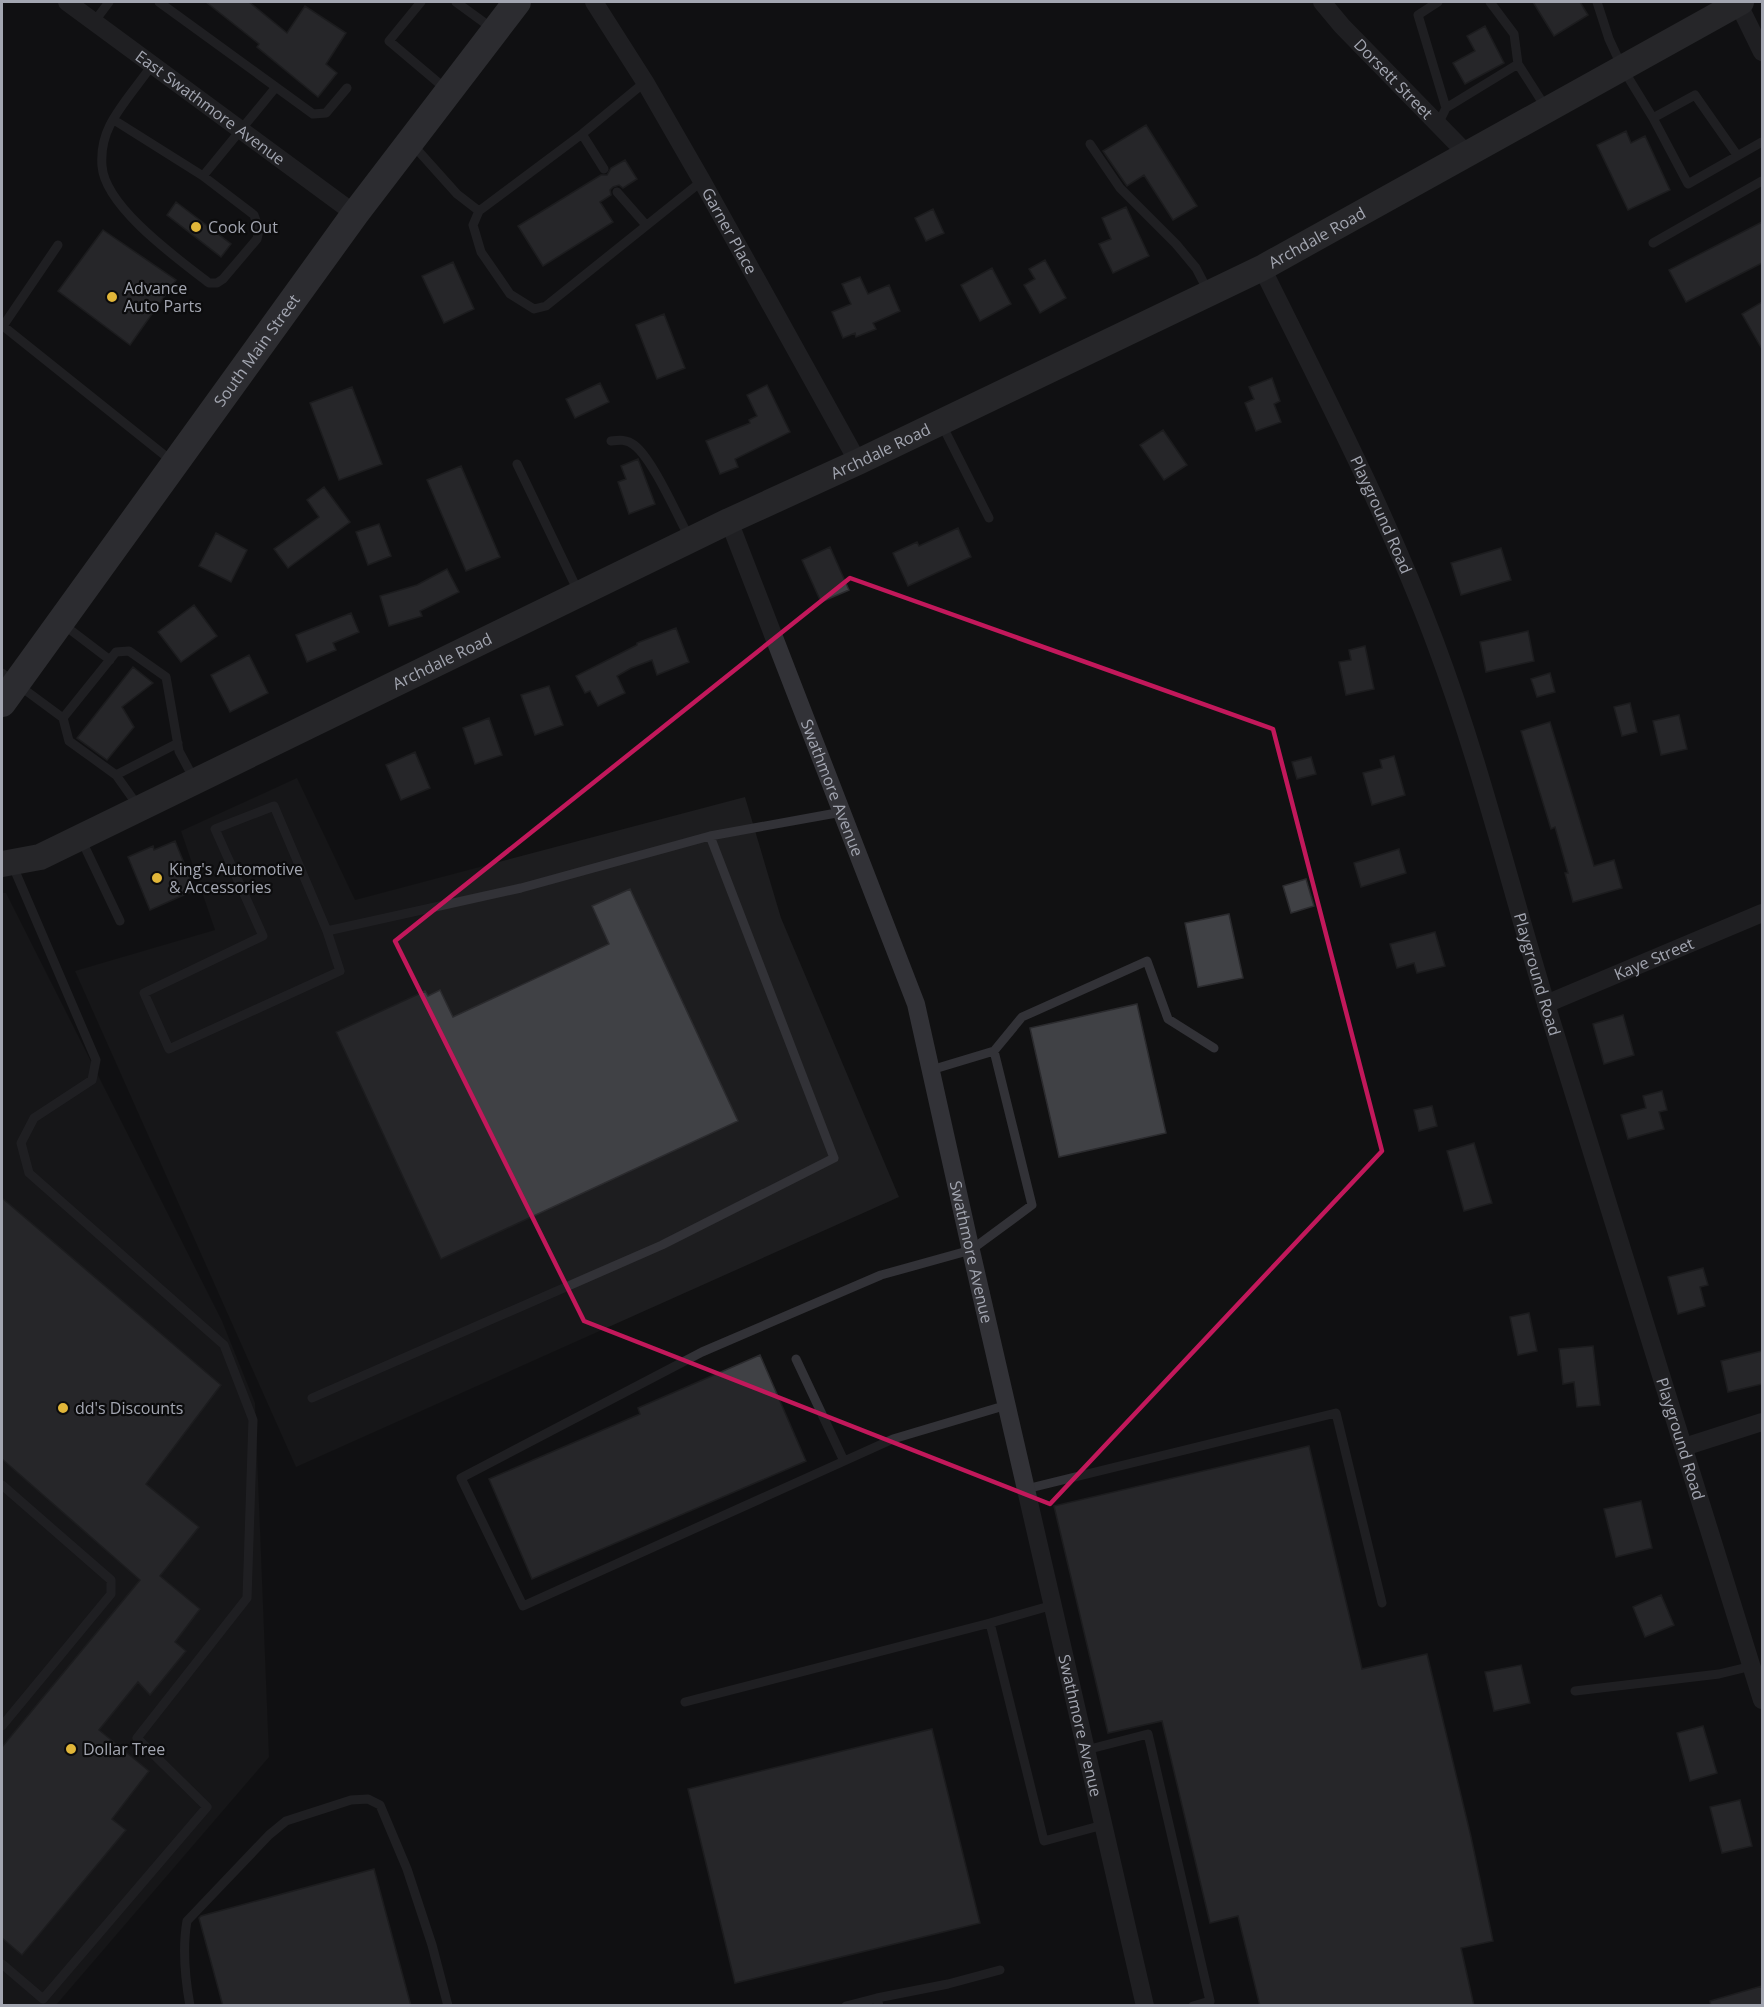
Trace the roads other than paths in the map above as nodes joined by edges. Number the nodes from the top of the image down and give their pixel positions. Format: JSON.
{"nodes":[{"id":1,"x":67,"y":2,"type":"edge"},
{"id":2,"x":109,"y":2,"type":"edge"},
{"id":3,"x":159,"y":2,"type":"edge"},
{"id":4,"x":421,"y":2,"type":"edge"},
{"id":5,"x":456,"y":2,"type":"edge"},
{"id":6,"x":517,"y":2,"type":"edge"},
{"id":7,"x":594,"y":2,"type":"edge"},
{"id":8,"x":1322,"y":2,"type":"edge"},
{"id":9,"x":1438,"y":2,"type":"edge"},
{"id":10,"x":1490,"y":2,"type":"edge"},
{"id":11,"x":1597,"y":2,"type":"edge"},
{"id":12,"x":1740,"y":2,"type":"edge"},
{"id":13,"x":94,"y":22,"type":"junction"},
{"id":14,"x":495,"y":31,"type":"junction"},
{"id":15,"x":1762,"y":52,"type":"edge"},
{"id":16,"x":1518,"y":64,"type":"junction"},
{"id":17,"x":152,"y":65,"type":"junction"},
{"id":18,"x":1623,"y":69,"type":"junction"},
{"id":19,"x":645,"y":82,"type":"junction"},
{"id":20,"x":276,"y":87,"type":"junction"},
{"id":21,"x":347,"y":88,"type":"dead end"},
{"id":22,"x":449,"y":91,"type":"junction"},
{"id":23,"x":1548,"y":110,"type":"junction"},
{"id":24,"x":1442,"y":116,"type":"junction"},
{"id":25,"x":1653,"y":118,"type":"junction"},
{"id":26,"x":114,"y":120,"type":"junction"},
{"id":27,"x":240,"y":130,"type":"junction"},
{"id":28,"x":582,"y":134,"type":"junction"},
{"id":29,"x":410,"y":141,"type":"junction"},
{"id":30,"x":1762,"y":142,"type":"edge"},
{"id":31,"x":1090,"y":144,"type":"dead end"},
{"id":32,"x":1468,"y":155,"type":"junction"},
{"id":33,"x":1737,"y":155,"type":"junction"},
{"id":34,"x":604,"y":169,"type":"dead end"},
{"id":35,"x":203,"y":176,"type":"junction"},
{"id":36,"x":702,"y":181,"type":"junction"},
{"id":37,"x":1762,"y":181,"type":"edge"},
{"id":38,"x":618,"y":192,"type":"dead end"},
{"id":39,"x":479,"y":211,"type":"junction"},
{"id":40,"x":355,"y":214,"type":"junction"},
{"id":41,"x":646,"y":225,"type":"junction"},
{"id":42,"x":1653,"y":243,"type":"dead end"},
{"id":43,"x":58,"y":245,"type":"dead end"},
{"id":44,"x":1262,"y":268,"type":"junction"},
{"id":45,"x":1209,"y":293,"type":"junction"},
{"id":46,"x":941,"y":423,"type":"junction"},
{"id":47,"x":611,"y":441,"type":"dead end"},
{"id":48,"x":858,"y":462,"type":"junction"},
{"id":49,"x":175,"y":463,"type":"junction"},
{"id":50,"x":517,"y":464,"type":"dead end"},
{"id":51,"x":989,"y":518,"type":"dead end"},
{"id":52,"x":729,"y":521,"type":"junction"},
{"id":53,"x":690,"y":540,"type":"junction"},
{"id":54,"x":579,"y":594,"type":"junction"},
{"id":55,"x":60,"y":622,"type":"junction"},
{"id":56,"x":110,"y":660,"type":"junction"},
{"id":57,"x":6,"y":686,"type":"edge"},
{"id":58,"x":63,"y":718,"type":"junction"},
{"id":59,"x":178,"y":743,"type":"junction"},
{"id":60,"x":116,"y":775,"type":"junction"},
{"id":61,"x":195,"y":781,"type":"junction"},
{"id":62,"x":139,"y":808,"type":"junction"},
{"id":63,"x":842,"y":812,"type":"junction"},
{"id":64,"x":710,"y":836,"type":"junction"},
{"id":65,"x":80,"y":837,"type":"junction"},
{"id":66,"x":6,"y":863,"type":"edge"},
{"id":67,"x":1762,"y":913,"type":"edge"},
{"id":68,"x":120,"y":921,"type":"dead end"},
{"id":69,"x":327,"y":932,"type":"junction"},
{"id":70,"x":1546,"y":1004,"type":"junction"},
{"id":71,"x":1214,"y":1048,"type":"dead end"},
{"id":72,"x":994,"y":1051,"type":"junction"},
{"id":73,"x":931,"y":1070,"type":"junction"},
{"id":74,"x":971,"y":1250,"type":"junction"},
{"id":75,"x":796,"y":1359,"type":"dead end"},
{"id":76,"x":312,"y":1398,"type":"dead end"},
{"id":77,"x":1007,"y":1405,"type":"junction"},
{"id":78,"x":1762,"y":1422,"type":"edge"},
{"id":79,"x":1684,"y":1447,"type":"junction"},
{"id":80,"x":844,"y":1461,"type":"junction"},
{"id":81,"x":2,"y":1485,"type":"edge"},
{"id":82,"x":1026,"y":1489,"type":"junction"},
{"id":83,"x":1382,"y":1603,"type":"dead end"},
{"id":84,"x":1053,"y":1605,"type":"junction"},
{"id":85,"x":990,"y":1623,"type":"junction"},
{"id":86,"x":1752,"y":1666,"type":"junction"},
{"id":87,"x":1575,"y":1691,"type":"dead end"},
{"id":88,"x":1762,"y":1700,"type":"edge"},
{"id":89,"x":685,"y":1702,"type":"dead end"},
{"id":90,"x":2,"y":1726,"type":"edge"},
{"id":91,"x":1086,"y":1750,"type":"junction"},
{"id":92,"x":1103,"y":1825,"type":"junction"},
{"id":93,"x":2,"y":1964,"type":"edge"},
{"id":94,"x":1000,"y":1970,"type":"dead end"},
{"id":95,"x":878,"y":2002,"type":"edge"},
{"id":96,"x":1143,"y":2005,"type":"edge"},
{"id":97,"x":189,"y":2006,"type":"edge"},
{"id":98,"x":448,"y":2006,"type":"edge"},
{"id":99,"x":846,"y":2006,"type":"edge"},
{"id":100,"x":1193,"y":2006,"type":"edge"}],
"edges":[{"from":1,"to":13,"type":"street","name":"East Swathmore Avenue"},
{"from":2,"to":13,"type":"lane"},
{"from":3,"to":20,"type":"lane"},
{"from":4,"to":22,"type":"lane"},
{"from":5,"to":14,"type":"lane"},
{"from":6,"to":14,"type":"main road","name":"South Main Street"},
{"from":7,"to":19,"type":"street","name":"Garner Place"},
{"from":8,"to":24,"type":"street","name":"Dorsett Street"},
{"from":9,"to":24,"type":"lane"},
{"from":10,"to":16,"type":"lane"},
{"from":11,"to":18,"type":"lane"},
{"from":12,"to":15,"type":"street"},
{"from":12,"to":18,"type":"main road","name":"Archdale Road"},
{"from":13,"to":17,"type":"street","name":"East Swathmore Avenue"},
{"from":14,"to":22,"type":"main road","name":"South Main Street"},
{"from":16,"to":23,"type":"lane"},
{"from":16,"to":24,"type":"lane"},
{"from":17,"to":26,"type":"lane"},
{"from":17,"to":27,"type":"street","name":"East Swathmore Avenue"},
{"from":18,"to":23,"type":"main road","name":"Archdale Road"},
{"from":18,"to":25,"type":"lane"},
{"from":19,"to":28,"type":"lane"},
{"from":19,"to":36,"type":"street","name":"Garner Place"},
{"from":20,"to":21,"type":"lane"},
{"from":20,"to":27,"type":"lane"},
{"from":22,"to":29,"type":"main road","name":"South Main Street"},
{"from":23,"to":32,"type":"main road","name":"Archdale Road"},
{"from":24,"to":32,"type":"street","name":"Dorsett Street"},
{"from":25,"to":33,"type":"lane"},
{"from":25,"to":33,"type":"lane"},
{"from":26,"to":35,"type":"lane"},
{"from":26,"to":35,"type":"lane"},
{"from":27,"to":35,"type":"lane"},
{"from":27,"to":40,"type":"street","name":"East Swathmore Avenue"},
{"from":28,"to":34,"type":"lane"},
{"from":28,"to":39,"type":"lane"},
{"from":29,"to":39,"type":"lane"},
{"from":29,"to":40,"type":"main road","name":"South Main Street"},
{"from":30,"to":33,"type":"lane"},
{"from":31,"to":45,"type":"lane"},
{"from":32,"to":44,"type":"main road","name":"Archdale Road"},
{"from":36,"to":41,"type":"lane"},
{"from":36,"to":48,"type":"street","name":"Garner Place"},
{"from":37,"to":42,"type":"lane"},
{"from":38,"to":41,"type":"lane"},
{"from":39,"to":41,"type":"lane"},
{"from":40,"to":49,"type":"main road","name":"South Main Street"},
{"from":43,"to":49,"type":"lane"},
{"from":44,"to":45,"type":"main road","name":"Archdale Road"},
{"from":44,"to":70,"type":"street","name":"Playground Road"},
{"from":45,"to":46,"type":"main road","name":"Archdale Road"},
{"from":46,"to":48,"type":"main road","name":"Archdale Road"},
{"from":46,"to":51,"type":"lane"},
{"from":47,"to":53,"type":"lane"},
{"from":48,"to":52,"type":"main road","name":"Archdale Road"},
{"from":49,"to":55,"type":"main road","name":"South Main Street"},
{"from":50,"to":54,"type":"lane"},
{"from":52,"to":53,"type":"main road","name":"Archdale Road"},
{"from":52,"to":63,"type":"street","name":"Swathmore Avenue"},
{"from":53,"to":54,"type":"main road","name":"Archdale Road"},
{"from":54,"to":61,"type":"main road","name":"Archdale Road"},
{"from":55,"to":56,"type":"lane"},
{"from":55,"to":57,"type":"main road","name":"South Main Street"},
{"from":56,"to":58,"type":"lane"},
{"from":56,"to":59,"type":"lane"},
{"from":57,"to":58,"type":"lane"},
{"from":58,"to":60,"type":"lane"},
{"from":59,"to":60,"type":"lane"},
{"from":59,"to":61,"type":"lane"},
{"from":60,"to":62,"type":"lane"},
{"from":61,"to":62,"type":"main road","name":"Archdale Road"},
{"from":62,"to":65,"type":"main road","name":"Archdale Road"},
{"from":63,"to":64,"type":"lane"},
{"from":63,"to":73,"type":"street","name":"Swathmore Avenue"},
{"from":64,"to":69,"type":"lane"},
{"from":64,"to":76,"type":"lane"},
{"from":65,"to":66,"type":"main road","name":"Archdale Road"},
{"from":65,"to":68,"type":"lane"},
{"from":66,"to":93,"type":"lane"},
{"from":67,"to":70,"type":"street","name":"Kaye Street"},
{"from":69,"to":69,"type":"lane"},
{"from":70,"to":79,"type":"street","name":"Playground Road"},
{"from":71,"to":72,"type":"lane"},
{"from":72,"to":73,"type":"lane"},
{"from":72,"to":74,"type":"lane"},
{"from":73,"to":74,"type":"street","name":"Swathmore Avenue"},
{"from":74,"to":77,"type":"street","name":"Swathmore Avenue"},
{"from":74,"to":80,"type":"lane"},
{"from":75,"to":80,"type":"lane"},
{"from":77,"to":80,"type":"lane"},
{"from":77,"to":82,"type":"street","name":"Swathmore Avenue"},
{"from":78,"to":79,"type":"street"},
{"from":79,"to":86,"type":"street","name":"Playground Road"},
{"from":81,"to":90,"type":"lane"},
{"from":82,"to":83,"type":"lane"},
{"from":82,"to":84,"type":"street","name":"Swathmore Avenue"},
{"from":84,"to":85,"type":"lane"},
{"from":84,"to":91,"type":"street","name":"Swathmore Avenue"},
{"from":85,"to":89,"type":"lane"},
{"from":85,"to":92,"type":"lane"},
{"from":86,"to":87,"type":"lane"},
{"from":86,"to":88,"type":"street","name":"Playground Road"},
{"from":91,"to":92,"type":"street","name":"Swathmore Avenue"},
{"from":91,"to":100,"type":"lane"},
{"from":92,"to":96,"type":"street","name":"Swathmore Avenue"},
{"from":94,"to":95,"type":"lane"},
{"from":95,"to":99,"type":"lane"},
{"from":97,"to":98,"type":"lane"}]}
